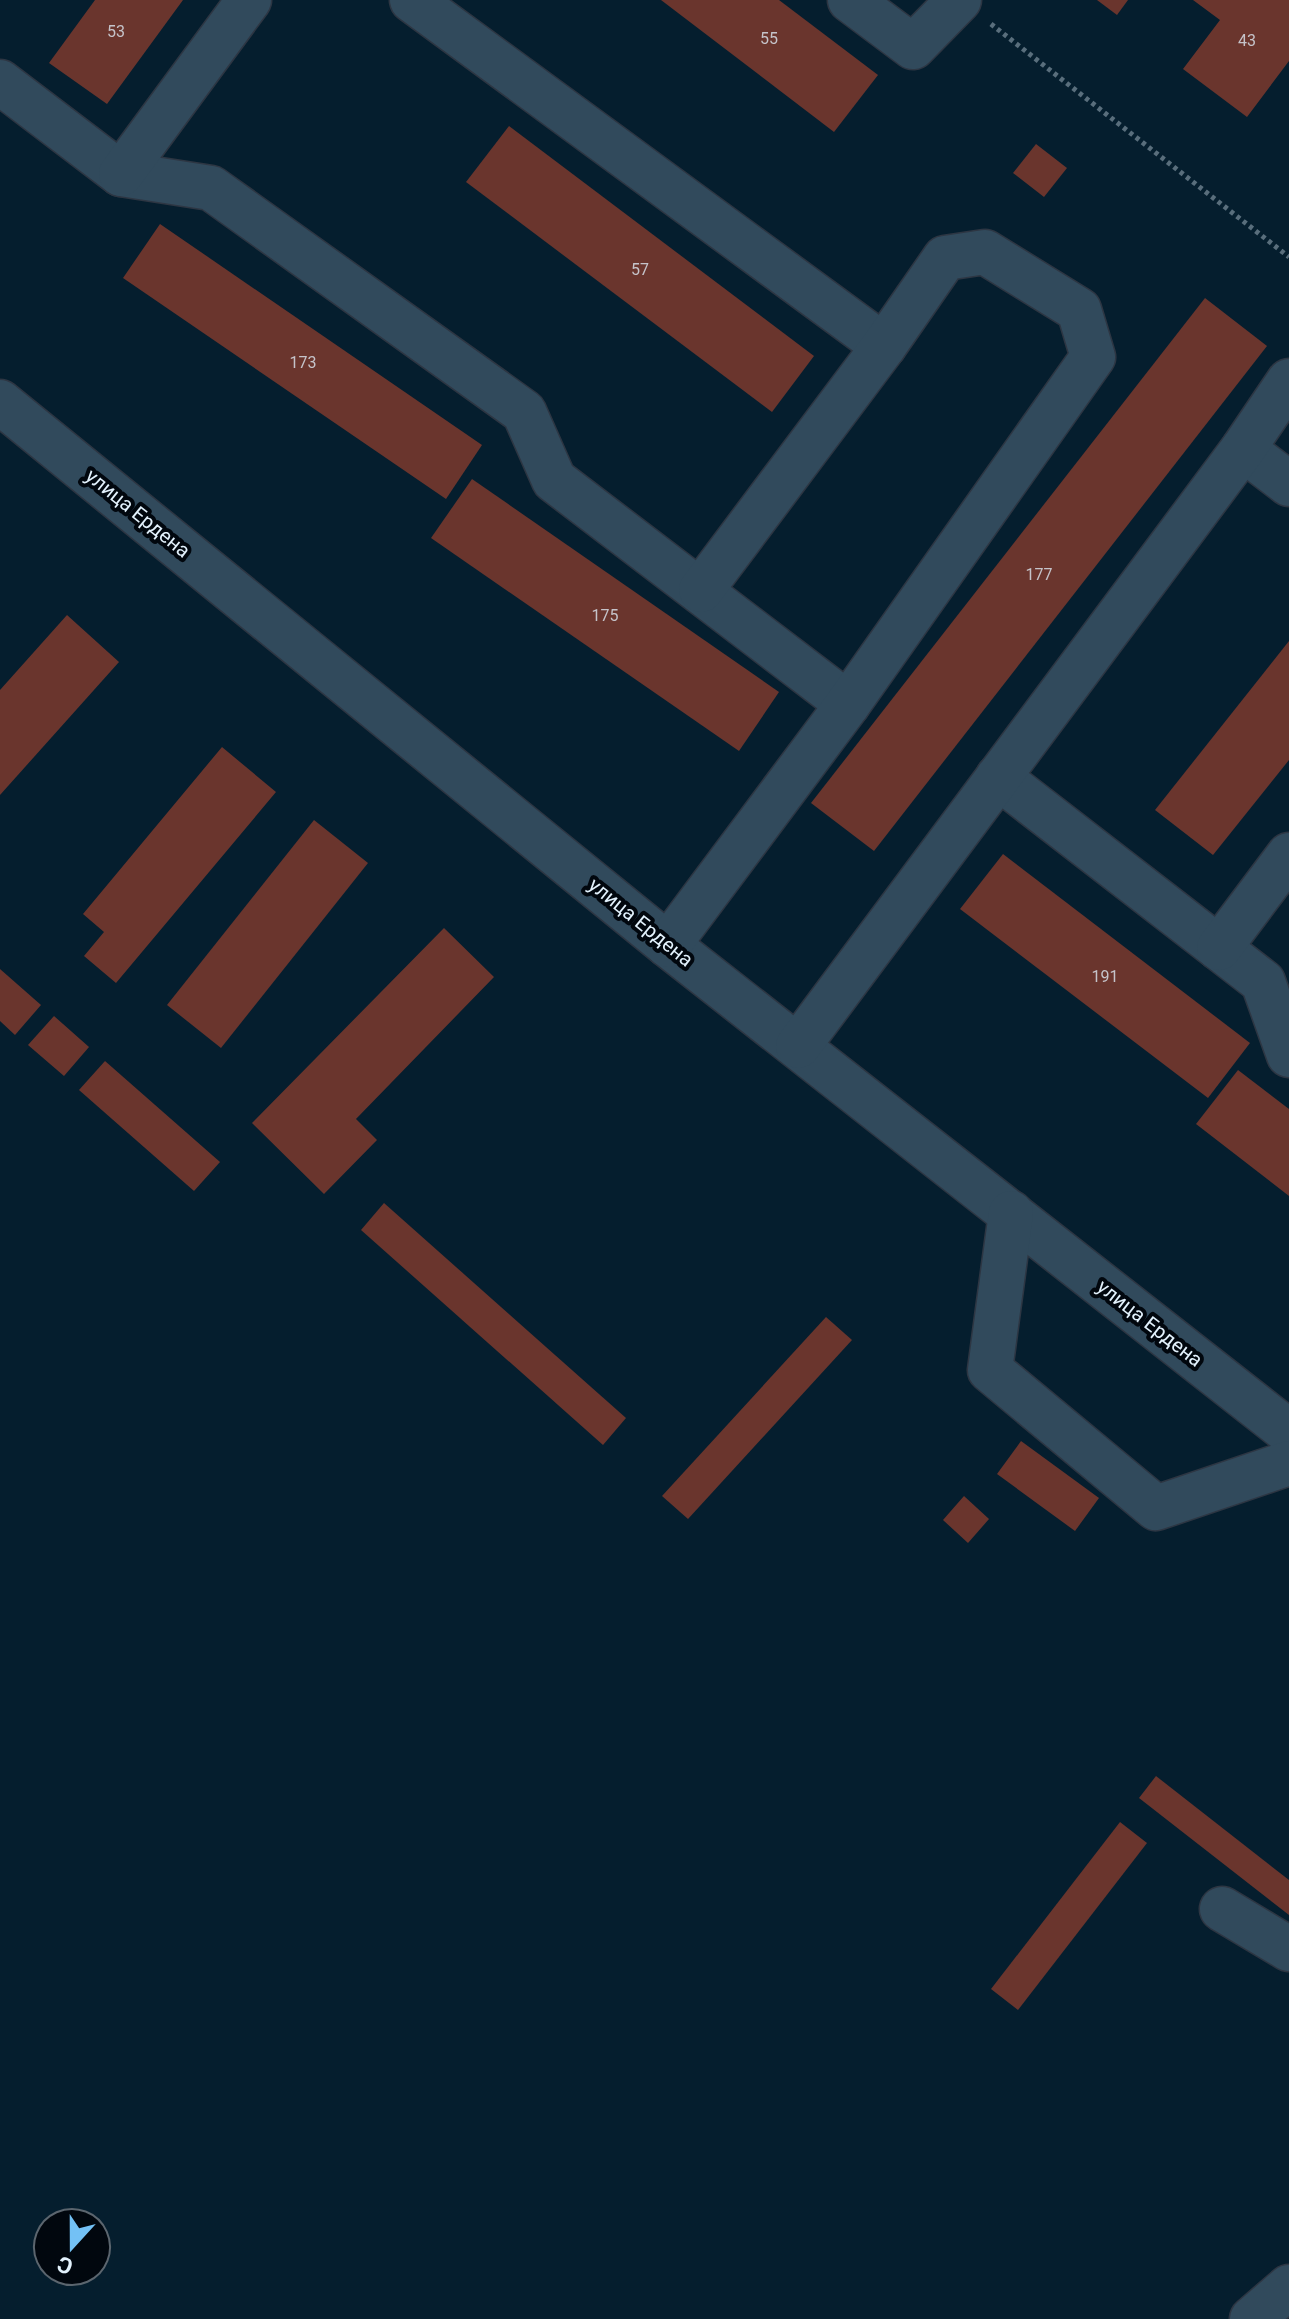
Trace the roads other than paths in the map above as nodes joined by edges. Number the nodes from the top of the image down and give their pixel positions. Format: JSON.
{"nodes":[{"id":1,"x":249,"y":0,"type":"edge"},
{"id":2,"x":412,"y":0,"type":"edge"},
{"id":3,"x":850,"y":0,"type":"edge"},
{"id":4,"x":972,"y":10,"type":"edge"},
{"id":5,"x":0,"y":82,"type":"edge"},
{"id":6,"x":121,"y":174,"type":"junction"},
{"id":7,"x":884,"y":346,"type":"junction"},
{"id":8,"x":1289,"y":381,"type":"edge"},
{"id":9,"x":0,"y":402,"type":"edge"},
{"id":10,"x":1243,"y":449,"type":"junction"},
{"id":11,"x":1289,"y":484,"type":"edge"},
{"id":12,"x":701,"y":590,"type":"junction"},
{"id":13,"x":848,"y":704,"type":"junction"},
{"id":14,"x":998,"y":777,"type":"junction"},
{"id":15,"x":1289,"y":855,"type":"edge"},
{"id":16,"x":668,"y":945,"type":"junction"},
{"id":17,"x":1219,"y":948,"type":"junction"},
{"id":18,"x":798,"y":1046,"type":"junction"},
{"id":19,"x":1289,"y":1055,"type":"edge"},
{"id":20,"x":1011,"y":1213,"type":"junction"},
{"id":21,"x":1289,"y":1432,"type":"edge"},
{"id":22,"x":1289,"y":1463,"type":"edge"},
{"id":23,"x":1222,"y":1909,"type":"dead end"},
{"id":24,"x":1289,"y":1949,"type":"edge"},
{"id":25,"x":1289,"y":2287,"type":"edge"},
{"id":26,"x":1252,"y":2319,"type":"edge"}],
"edges":[{"from":1,"to":6,"type":"street"},
{"from":2,"to":7,"type":"street"},
{"from":3,"to":4,"type":"street"},
{"from":5,"to":6,"type":"street"},
{"from":6,"to":12,"type":"street"},
{"from":7,"to":12,"type":"street"},
{"from":7,"to":13,"type":"street"},
{"from":8,"to":10,"type":"street"},
{"from":9,"to":16,"type":"street","name":"улица Ердена"},
{"from":10,"to":11,"type":"street"},
{"from":10,"to":14,"type":"street"},
{"from":12,"to":13,"type":"street"},
{"from":13,"to":16,"type":"street"},
{"from":14,"to":17,"type":"street"},
{"from":14,"to":18,"type":"street"},
{"from":15,"to":17,"type":"street"},
{"from":16,"to":18,"type":"street","name":"улица Ердена"},
{"from":17,"to":19,"type":"street"},
{"from":18,"to":20,"type":"street","name":"улица Ердена"},
{"from":20,"to":21,"type":"street","name":"улица Ердена"},
{"from":20,"to":22,"type":"street"},
{"from":23,"to":24,"type":"street"},
{"from":25,"to":26,"type":"street"}]}
